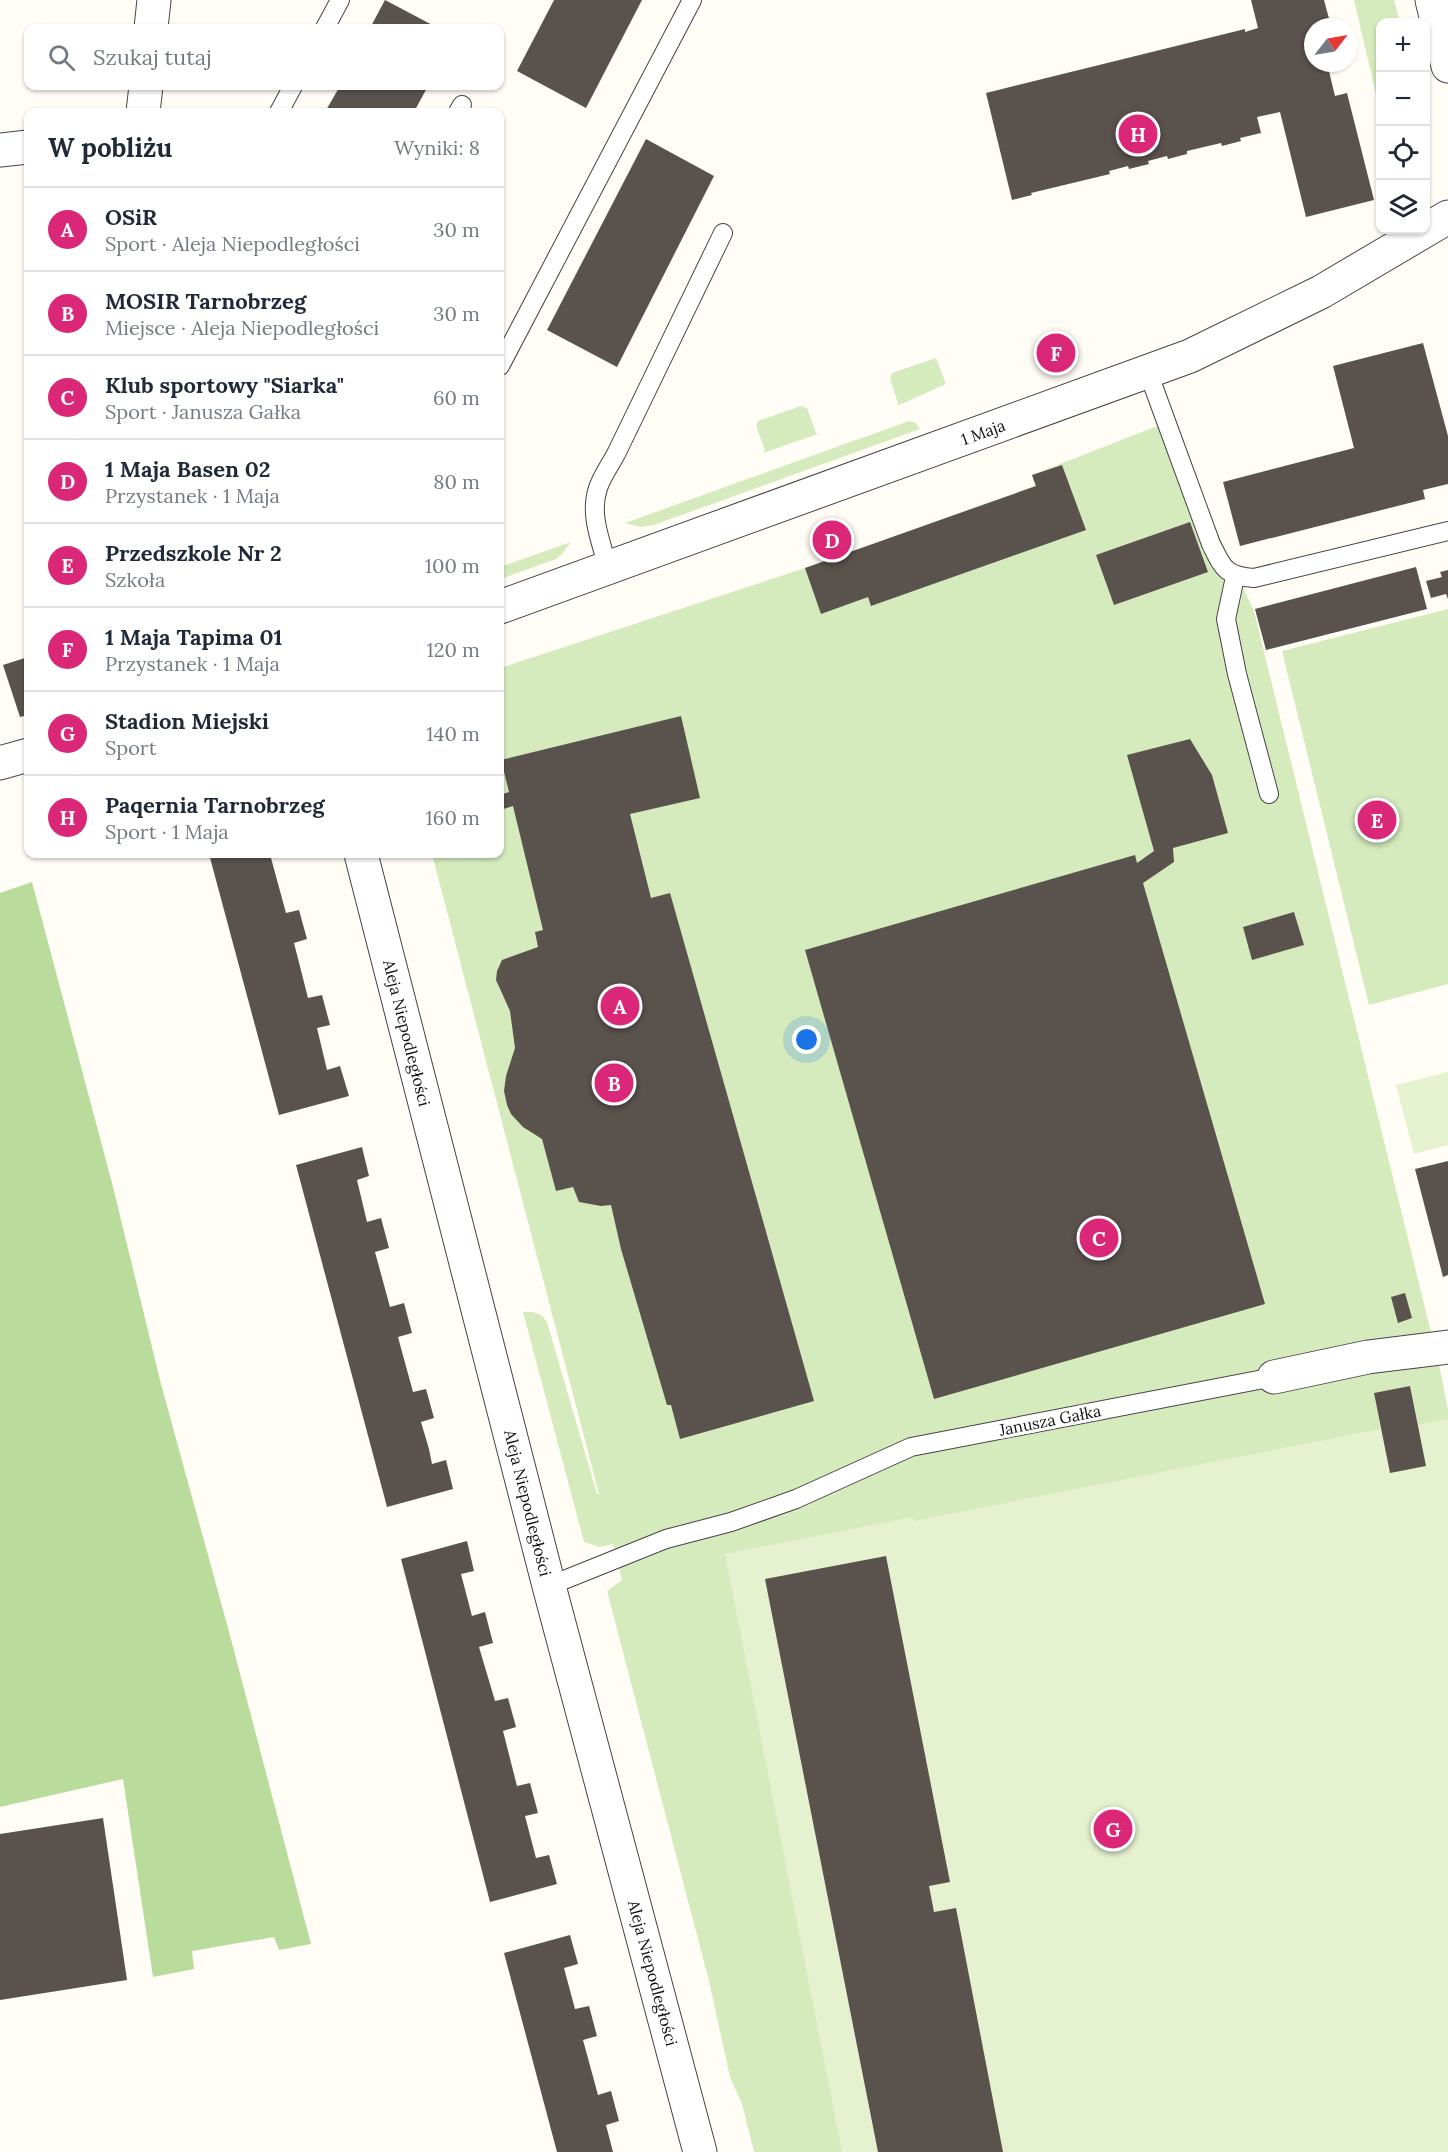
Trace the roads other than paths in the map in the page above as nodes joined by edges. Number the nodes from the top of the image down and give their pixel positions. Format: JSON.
{"nodes":[{"id":1,"x":340,"y":0,"type":"edge"},
{"id":2,"x":692,"y":0,"type":"edge"},
{"id":3,"x":1432,"y":0,"type":"edge"},
{"id":4,"x":327,"y":24,"type":"edge"},
{"id":5,"x":1448,"y":66,"type":"edge"},
{"id":6,"x":146,"y":90,"type":"edge"},
{"id":7,"x":291,"y":90,"type":"edge"},
{"id":8,"x":143,"y":108,"type":"edge"},
{"id":9,"x":281,"y":108,"type":"edge"},
{"id":10,"x":24,"y":147,"type":"edge"},
{"id":11,"x":0,"y":150,"type":"edge"},
{"id":12,"x":1448,"y":216,"type":"edge"},
{"id":13,"x":723,"y":233,"type":"dead end"},
{"id":14,"x":504,"y":358,"type":"edge"},
{"id":15,"x":1148,"y":372,"type":"junction"},
{"id":16,"x":1448,"y":531,"type":"edge"},
{"id":17,"x":608,"y":568,"type":"junction"},
{"id":18,"x":1235,"y":577,"type":"junction"},
{"id":19,"x":504,"y":606,"type":"edge"},
{"id":20,"x":24,"y":756,"type":"edge"},
{"id":21,"x":0,"y":763,"type":"edge"},
{"id":22,"x":1269,"y":794,"type":"dead end"},
{"id":23,"x":362,"y":858,"type":"edge"},
{"id":24,"x":1448,"y":1347,"type":"edge"},
{"id":25,"x":1274,"y":1377,"type":"joint"},
{"id":26,"x":549,"y":1587,"type":"junction"},
{"id":27,"x":700,"y":2152,"type":"edge"}],
"edges":[{"from":1,"to":4,"type":"lane"},
{"from":2,"to":14,"type":"lane"},
{"from":3,"to":5,"type":"street"},
{"from":6,"to":8,"type":"street"},
{"from":7,"to":9,"type":"lane"},
{"from":10,"to":11,"type":"street"},
{"from":12,"to":15,"type":"street","name":"1 Maja"},
{"from":13,"to":17,"type":"lane"},
{"from":15,"to":17,"type":"street","name":"1 Maja"},
{"from":15,"to":18,"type":"lane"},
{"from":16,"to":18,"type":"lane"},
{"from":17,"to":19,"type":"street","name":"1 Maja"},
{"from":18,"to":22,"type":"lane"},
{"from":20,"to":21,"type":"street"},
{"from":23,"to":26,"type":"street","name":"Aleja Niepodległości"},
{"from":24,"to":25,"type":"street","name":"Janusza Gałka"},
{"from":25,"to":26,"type":"lane","name":"Janusza Gałka"},
{"from":26,"to":27,"type":"street","name":"Aleja Niepodległości"}]}
